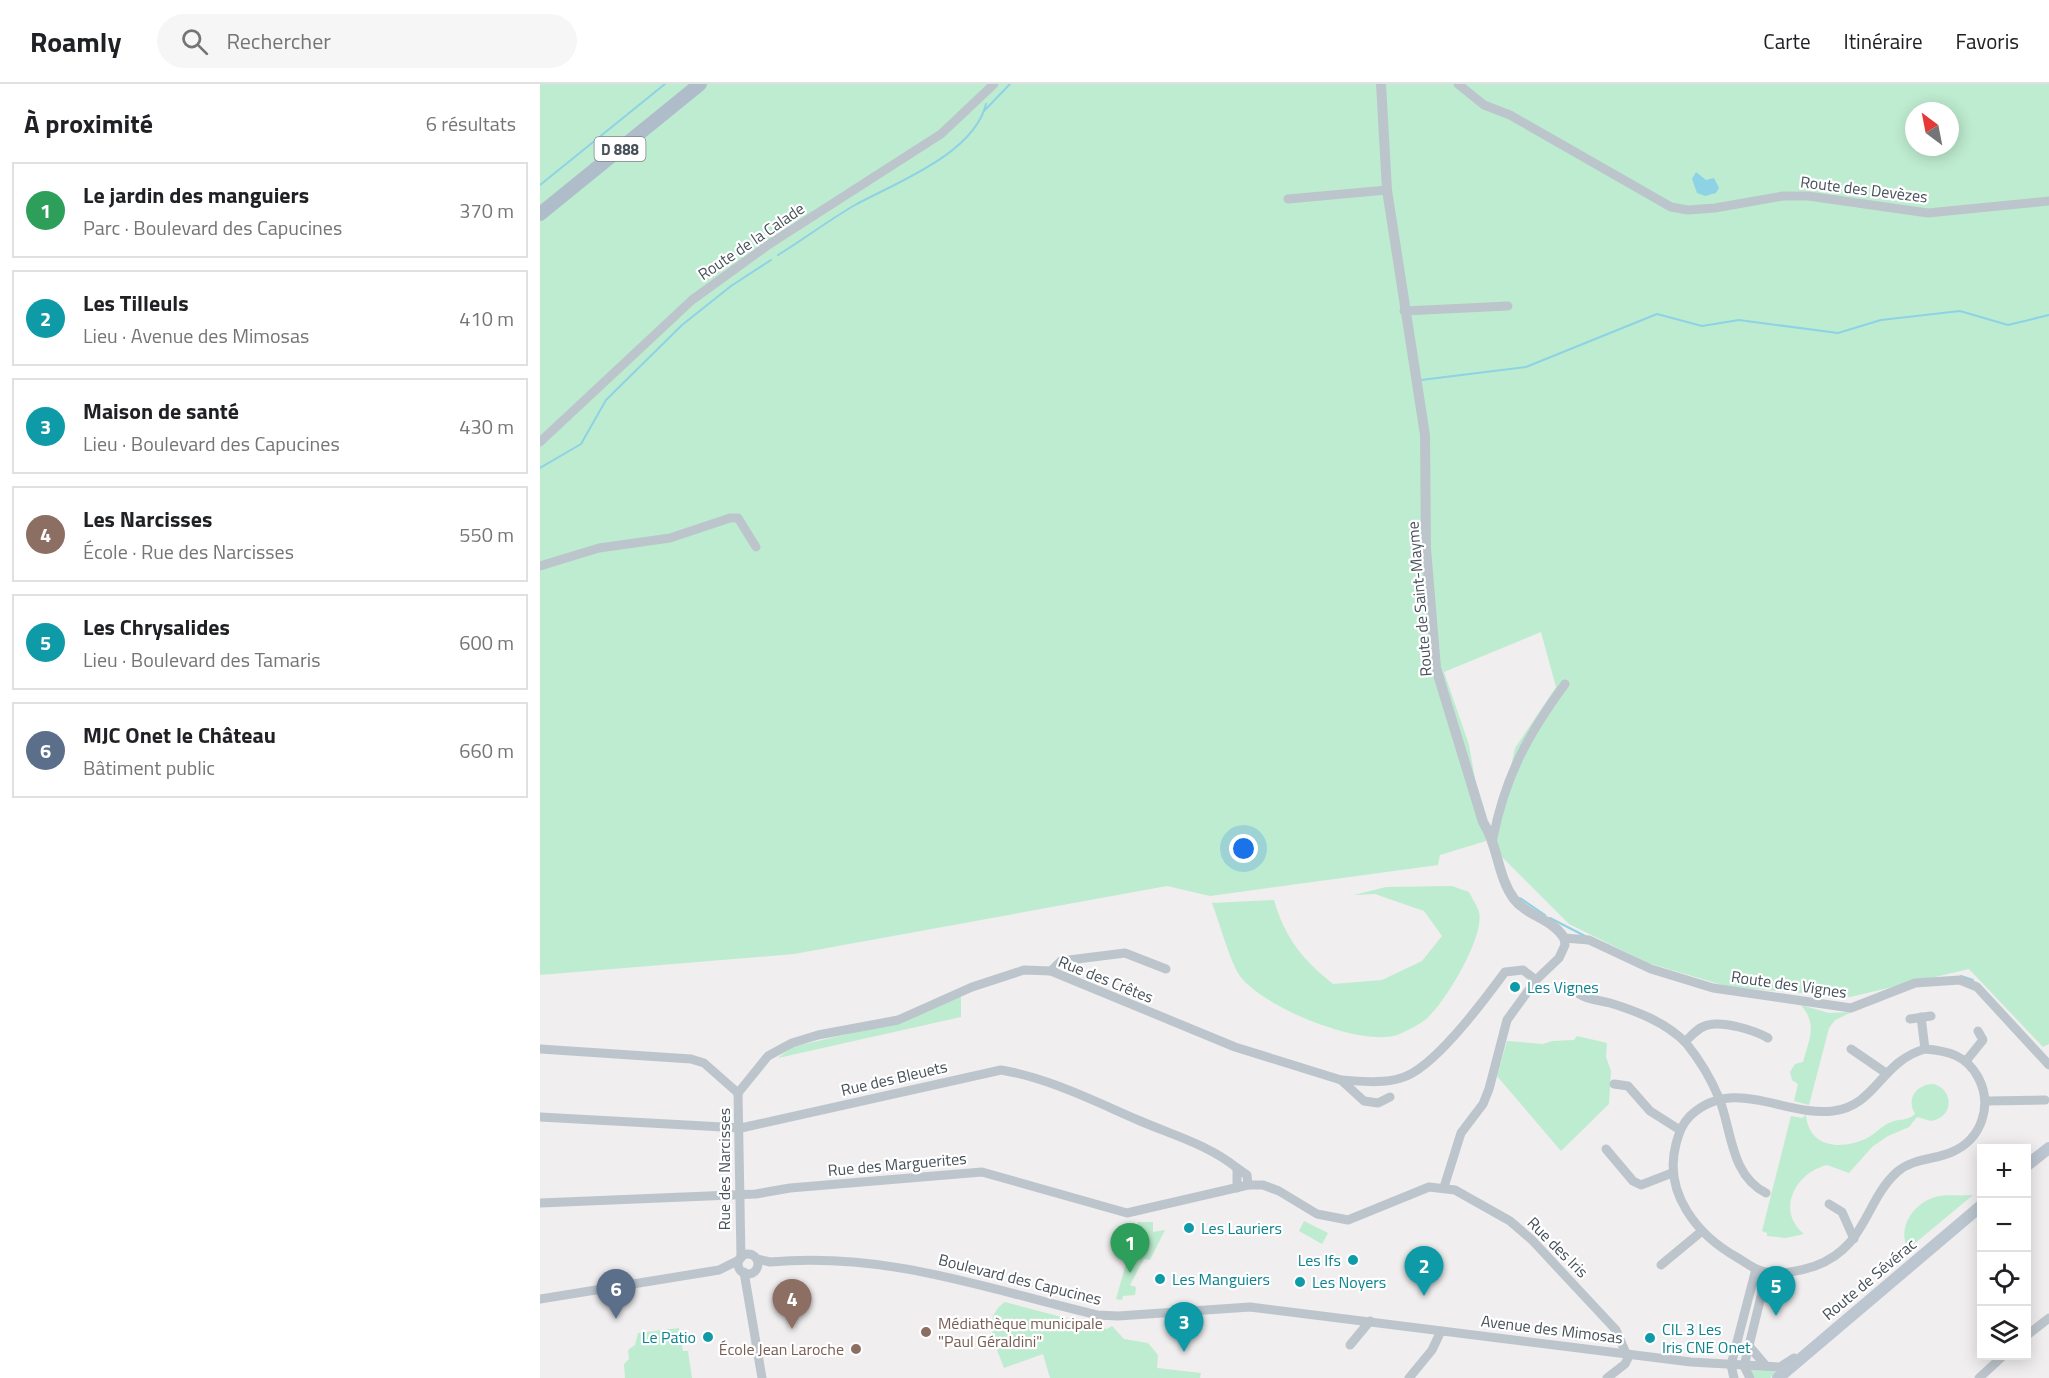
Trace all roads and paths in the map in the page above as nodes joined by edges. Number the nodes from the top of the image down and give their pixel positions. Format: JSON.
{"nodes":[{"id":1,"x":700,"y":84,"type":"edge"},
{"id":2,"x":994,"y":84,"type":"edge"},
{"id":3,"x":1381,"y":84,"type":"edge"},
{"id":4,"x":1458,"y":84,"type":"edge"},
{"id":5,"x":1386,"y":190,"type":"junction"},
{"id":6,"x":1288,"y":199,"type":"dead end"},
{"id":7,"x":2049,"y":201,"type":"edge"},
{"id":8,"x":540,"y":214,"type":"edge"},
{"id":9,"x":1508,"y":306,"type":"dead end"},
{"id":10,"x":1404,"y":311,"type":"junction"},
{"id":11,"x":540,"y":442,"type":"edge"},
{"id":12,"x":756,"y":547,"type":"dead end"},
{"id":13,"x":540,"y":566,"type":"edge"},
{"id":14,"x":1565,"y":684,"type":"dead end"},
{"id":15,"x":1493,"y":838,"type":"junction"},
{"id":16,"x":1564,"y":938,"type":"junction"},
{"id":17,"x":1166,"y":969,"type":"dead end"},
{"id":18,"x":1051,"y":971,"type":"junction"},
{"id":19,"x":1536,"y":981,"type":"junction"},
{"id":20,"x":1580,"y":994,"type":"dead end"},
{"id":21,"x":1931,"y":1016,"type":"dead end"},
{"id":22,"x":1921,"y":1017,"type":"junction"},
{"id":23,"x":1910,"y":1019,"type":"dead end"},
{"id":24,"x":1768,"y":1038,"type":"dead end"},
{"id":25,"x":1994,"y":1040,"type":"dead end"},
{"id":26,"x":1685,"y":1042,"type":"junction"},
{"id":27,"x":540,"y":1049,"type":"edge"},
{"id":28,"x":1851,"y":1049,"type":"dead end"},
{"id":29,"x":1925,"y":1049,"type":"junction"},
{"id":30,"x":1966,"y":1061,"type":"junction"},
{"id":31,"x":2049,"y":1065,"type":"edge"},
{"id":32,"x":1886,"y":1072,"type":"junction"},
{"id":33,"x":1341,"y":1080,"type":"junction"},
{"id":34,"x":1614,"y":1084,"type":"dead end"},
{"id":35,"x":738,"y":1093,"type":"junction"},
{"id":36,"x":1390,"y":1097,"type":"dead end"},
{"id":37,"x":1719,"y":1098,"type":"junction"},
{"id":38,"x":2045,"y":1100,"type":"dead end"},
{"id":39,"x":1987,"y":1101,"type":"junction"},
{"id":40,"x":540,"y":1117,"type":"edge"},
{"id":41,"x":741,"y":1128,"type":"junction"},
{"id":42,"x":1680,"y":1130,"type":"junction"},
{"id":43,"x":2049,"y":1148,"type":"edge"},
{"id":44,"x":1606,"y":1149,"type":"dead end"},
{"id":45,"x":2049,"y":1155,"type":"edge"},
{"id":46,"x":2031,"y":1163,"type":"edge"},
{"id":47,"x":1237,"y":1168,"type":"junction"},
{"id":48,"x":2031,"y":1168,"type":"edge"},
{"id":49,"x":1672,"y":1173,"type":"junction"},
{"id":50,"x":1248,"y":1185,"type":"junction"},
{"id":51,"x":1444,"y":1187,"type":"junction"},
{"id":52,"x":1237,"y":1188,"type":"junction"},
{"id":53,"x":1766,"y":1193,"type":"dead end"},
{"id":54,"x":739,"y":1194,"type":"junction"},
{"id":55,"x":540,"y":1203,"type":"edge"},
{"id":56,"x":1829,"y":1204,"type":"dead end"},
{"id":57,"x":1977,"y":1211,"type":"edge"},
{"id":58,"x":1977,"y":1211,"type":"edge"},
{"id":59,"x":1702,"y":1231,"type":"junction"},
{"id":60,"x":1854,"y":1239,"type":"junction"},
{"id":61,"x":742,"y":1257,"type":"junction"},
{"id":62,"x":1661,"y":1265,"type":"dead end"},
{"id":63,"x":726,"y":1268,"type":"junction"},
{"id":64,"x":750,"y":1269,"type":"junction"},
{"id":65,"x":1756,"y":1269,"type":"junction"},
{"id":66,"x":1767,"y":1272,"type":"junction"},
{"id":67,"x":1878,"y":1292,"type":"junction"},
{"id":68,"x":540,"y":1299,"type":"edge"},
{"id":69,"x":2049,"y":1318,"type":"edge"},
{"id":70,"x":1370,"y":1322,"type":"junction"},
{"id":71,"x":1441,"y":1331,"type":"junction"},
{"id":72,"x":2031,"y":1332,"type":"edge"},
{"id":73,"x":1350,"y":1345,"type":"dead end"},
{"id":74,"x":1749,"y":1346,"type":"junction"},
{"id":75,"x":1624,"y":1354,"type":"junction"},
{"id":76,"x":1999,"y":1360,"type":"edge"},
{"id":77,"x":1731,"y":1365,"type":"junction"},
{"id":78,"x":1744,"y":1366,"type":"junction"},
{"id":79,"x":1766,"y":1366,"type":"junction"},
{"id":80,"x":762,"y":1378,"type":"edge"},
{"id":81,"x":1409,"y":1378,"type":"edge"},
{"id":82,"x":1607,"y":1378,"type":"edge"},
{"id":83,"x":1734,"y":1378,"type":"edge"},
{"id":84,"x":1750,"y":1378,"type":"edge"},
{"id":85,"x":1778,"y":1378,"type":"edge"},
{"id":86,"x":1788,"y":1378,"type":"edge"},
{"id":87,"x":1979,"y":1378,"type":"edge"}],
"edges":[{"from":1,"to":8,"type":"main road","number":"D 888"},
{"from":2,"to":11,"type":"street","name":"Route de la Calade"},
{"from":3,"to":5,"type":"street","name":"Route de Saint-Mayme"},
{"from":4,"to":7,"type":"street","name":"Route des Devèzes"},
{"from":5,"to":6,"type":"street"},
{"from":5,"to":10,"type":"street","name":"Route de Saint-Mayme"},
{"from":9,"to":10,"type":"street"},
{"from":10,"to":15,"type":"street","name":"Route de Saint-Mayme"},
{"from":12,"to":13,"type":"street"},
{"from":14,"to":15,"type":"street"},
{"from":15,"to":16,"type":"street","name":"Route de Saint-Mayme"},
{"from":16,"to":19,"type":"street"},
{"from":16,"to":31,"type":"street","name":"Route des Vignes"},
{"from":17,"to":18,"type":"street"},
{"from":18,"to":33,"type":"street","name":"Rue des Crêtes"},
{"from":18,"to":35,"type":"street","name":"Rue des Crêtes"},
{"from":19,"to":33,"type":"street","name":"Rue des Crêtes"},
{"from":19,"to":51,"type":"street"},
{"from":20,"to":26,"type":"street"},
{"from":21,"to":22,"type":"street"},
{"from":22,"to":23,"type":"street"},
{"from":22,"to":29,"type":"street"},
{"from":24,"to":26,"type":"street"},
{"from":25,"to":30,"type":"street"},
{"from":26,"to":37,"type":"street"},
{"from":27,"to":35,"type":"street"},
{"from":28,"to":32,"type":"street"},
{"from":29,"to":30,"type":"street"},
{"from":29,"to":32,"type":"street"},
{"from":30,"to":39,"type":"street"},
{"from":32,"to":37,"type":"street"},
{"from":33,"to":36,"type":"street","name":"Rue des Crêtes"},
{"from":34,"to":42,"type":"street"},
{"from":35,"to":41,"type":"street","name":"Rue des Narcisses"},
{"from":37,"to":42,"type":"street"},
{"from":37,"to":53,"type":"street"},
{"from":38,"to":39,"type":"street"},
{"from":39,"to":60,"type":"street"},
{"from":40,"to":41,"type":"street","name":"Rue des Bleuets"},
{"from":41,"to":47,"type":"street","name":"Rue des Bleuets"},
{"from":41,"to":54,"type":"street","name":"Rue des Narcisses"},
{"from":42,"to":49,"type":"street"},
{"from":43,"to":46,"type":"main road"},
{"from":44,"to":49,"type":"street"},
{"from":45,"to":48,"type":"main road"},
{"from":47,"to":50,"type":"street","name":"Rue des Bleuets"},
{"from":47,"to":52,"type":"street"},
{"from":49,"to":59,"type":"street"},
{"from":50,"to":51,"type":"street"},
{"from":50,"to":52,"type":"street","name":"Rue des Marguerites"},
{"from":51,"to":75,"type":"street","name":"Rue des Iris"},
{"from":52,"to":54,"type":"street","name":"Rue des Marguerites"},
{"from":54,"to":55,"type":"street","name":"Rue des Marguerites"},
{"from":54,"to":61,"type":"street","name":"Rue des Narcisses"},
{"from":56,"to":60,"type":"street"},
{"from":57,"to":67,"type":"main road","name":"Route de Sévérac"},
{"from":58,"to":86,"type":"main road","name":"Route de Sévérac"},
{"from":59,"to":62,"type":"street"},
{"from":59,"to":65,"type":"street"},
{"from":60,"to":66,"type":"street"},
{"from":61,"to":63,"type":"street","name":"Boulevard des Capucines"},
{"from":61,"to":64,"type":"street"},
{"from":61,"to":64,"type":"street"},
{"from":63,"to":64,"type":"street","name":"Boulevard des Capucines"},
{"from":63,"to":68,"type":"street","name":"Boulevard des Capucines"},
{"from":64,"to":70,"type":"street","name":"Boulevard des Capucines"},
{"from":64,"to":80,"type":"street"},
{"from":65,"to":66,"type":"street"},
{"from":65,"to":77,"type":"street"},
{"from":66,"to":74,"type":"street"},
{"from":67,"to":79,"type":"street","name":"Avenue des Mimosas"},
{"from":67,"to":85,"type":"main road","name":"Route de Sévérac"},
{"from":69,"to":72,"type":"street"},
{"from":70,"to":71,"type":"street","name":"Avenue des Mimosas"},
{"from":70,"to":73,"type":"street"},
{"from":71,"to":75,"type":"street","name":"Avenue des Mimosas"},
{"from":71,"to":81,"type":"street"},
{"from":74,"to":78,"type":"street"},
{"from":74,"to":79,"type":"street"},
{"from":75,"to":77,"type":"street","name":"Avenue des Mimosas"},
{"from":75,"to":82,"type":"street"},
{"from":76,"to":87,"type":"street"},
{"from":77,"to":78,"type":"street","name":"Avenue des Mimosas"},
{"from":77,"to":83,"type":"street"},
{"from":78,"to":79,"type":"street","name":"Avenue des Mimosas"},
{"from":78,"to":84,"type":"street"}]}
